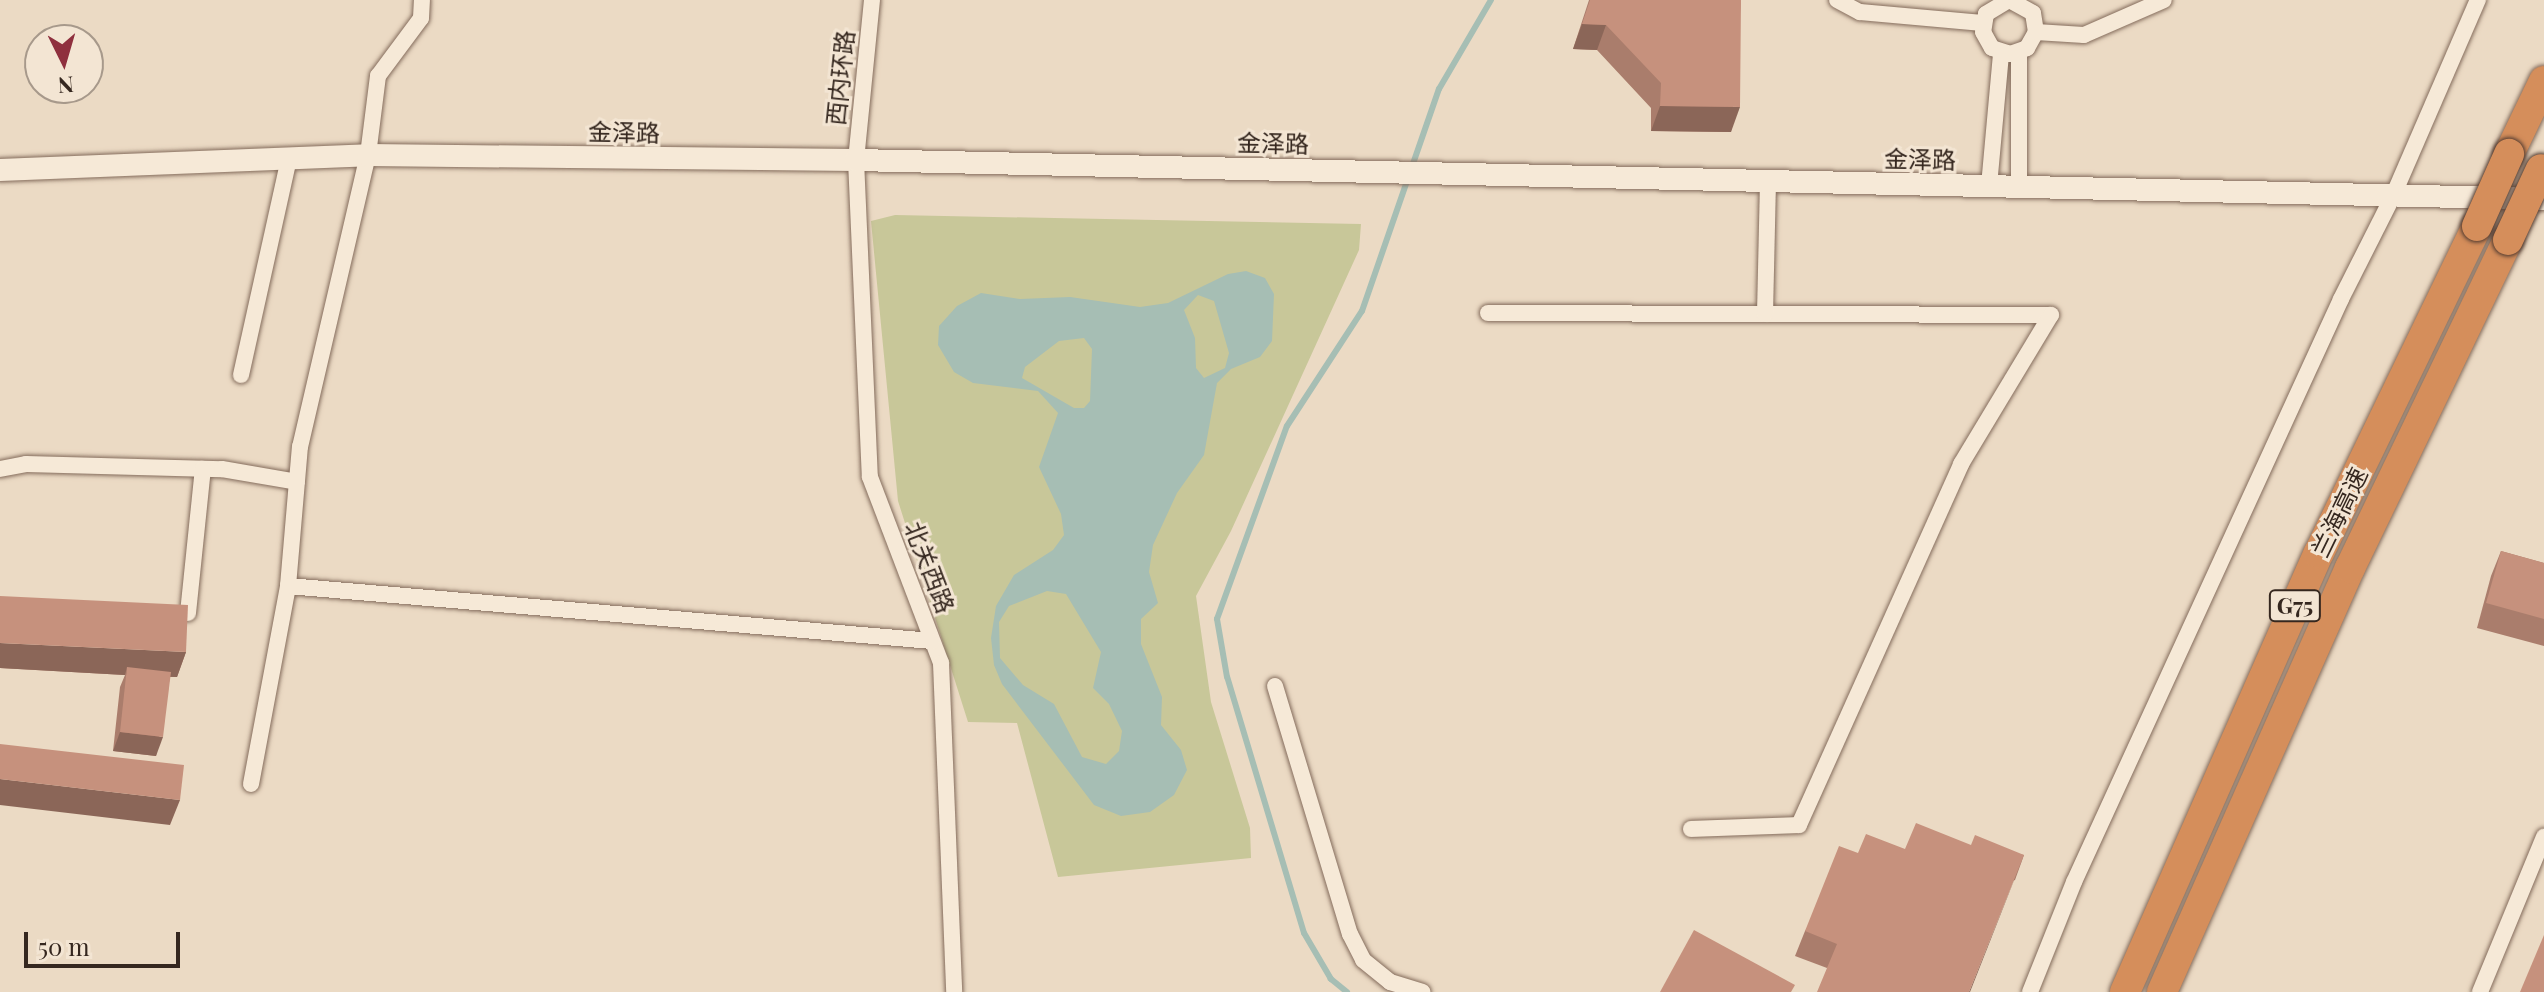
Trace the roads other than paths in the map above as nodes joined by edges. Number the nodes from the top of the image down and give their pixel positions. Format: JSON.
{"nodes":[{"id":1,"x":422,"y":0,"type":"edge"},
{"id":2,"x":872,"y":0,"type":"edge"},
{"id":3,"x":1837,"y":0,"type":"edge"},
{"id":4,"x":2010,"y":0,"type":"edge"},
{"id":5,"x":2164,"y":0,"type":"edge"},
{"id":6,"x":2478,"y":0,"type":"edge"},
{"id":7,"x":1983,"y":23,"type":"junction"},
{"id":8,"x":2036,"y":32,"type":"junction"},
{"id":9,"x":2019,"y":52,"type":"junction"},
{"id":10,"x":2001,"y":53,"type":"junction"},
{"id":11,"x":2544,"y":81,"type":"edge"},
{"id":12,"x":368,"y":155,"type":"junction"},
{"id":13,"x":289,"y":158,"type":"junction"},
{"id":14,"x":856,"y":160,"type":"junction"},
{"id":15,"x":2542,"y":165,"type":"edge"},
{"id":16,"x":0,"y":170,"type":"edge"},
{"id":17,"x":1768,"y":181,"type":"junction"},
{"id":18,"x":1989,"y":186,"type":"junction"},
{"id":19,"x":2019,"y":187,"type":"junction"},
{"id":20,"x":2393,"y":196,"type":"junction"},
{"id":21,"x":2544,"y":199,"type":"edge"},
{"id":22,"x":1488,"y":313,"type":"dead end"},
{"id":23,"x":1765,"y":314,"type":"junction"},
{"id":24,"x":241,"y":375,"type":"dead end"},
{"id":25,"x":0,"y":469,"type":"edge"},
{"id":26,"x":203,"y":469,"type":"junction"},
{"id":27,"x":297,"y":482,"type":"junction"},
{"id":28,"x":288,"y":586,"type":"junction"},
{"id":29,"x":188,"y":613,"type":"edge"},
{"id":30,"x":932,"y":641,"type":"junction"},
{"id":31,"x":1275,"y":686,"type":"dead end"},
{"id":32,"x":251,"y":784,"type":"dead end"},
{"id":33,"x":1691,"y":829,"type":"dead end"},
{"id":34,"x":2544,"y":837,"type":"edge"},
{"id":35,"x":954,"y":992,"type":"edge"},
{"id":36,"x":1422,"y":992,"type":"edge"},
{"id":37,"x":2030,"y":992,"type":"edge"},
{"id":38,"x":2125,"y":992,"type":"edge"},
{"id":39,"x":2162,"y":992,"type":"edge"},
{"id":40,"x":2480,"y":992,"type":"edge"}],
"edges":[{"from":1,"to":12,"type":"street"},
{"from":2,"to":14,"type":"street","name":"西内环路"},
{"from":3,"to":7,"type":"street"},
{"from":4,"to":7,"type":"street"},
{"from":4,"to":8,"type":"street"},
{"from":5,"to":8,"type":"street"},
{"from":6,"to":20,"type":"street"},
{"from":7,"to":10,"type":"street"},
{"from":8,"to":9,"type":"street"},
{"from":9,"to":10,"type":"street"},
{"from":9,"to":19,"type":"street"},
{"from":10,"to":18,"type":"street"},
{"from":11,"to":38,"type":"highway","name":"兰海高速","number":"G75","bridge":true},
{"from":12,"to":13,"type":"main road","name":"金泽路"},
{"from":12,"to":14,"type":"main road","name":"金泽路"},
{"from":12,"to":27,"type":"street"},
{"from":13,"to":16,"type":"main road","name":"金泽路"},
{"from":13,"to":24,"type":"street"},
{"from":14,"to":17,"type":"main road","name":"金泽路"},
{"from":14,"to":30,"type":"street","name":"北关西路"},
{"from":15,"to":39,"type":"highway","name":"兰海高速","number":"G75","bridge":true},
{"from":17,"to":18,"type":"main road","name":"金泽路"},
{"from":17,"to":23,"type":"street"},
{"from":18,"to":19,"type":"main road","name":"金泽路"},
{"from":19,"to":20,"type":"main road","name":"金泽路"},
{"from":20,"to":21,"type":"main road","name":"金泽路"},
{"from":20,"to":37,"type":"street"},
{"from":22,"to":23,"type":"street"},
{"from":23,"to":33,"type":"street"},
{"from":25,"to":26,"type":"street"},
{"from":26,"to":27,"type":"street"},
{"from":26,"to":29,"type":"street"},
{"from":27,"to":28,"type":"street"},
{"from":28,"to":30,"type":"street"},
{"from":28,"to":32,"type":"street"},
{"from":30,"to":35,"type":"street","name":"北关西路"},
{"from":31,"to":36,"type":"street"},
{"from":34,"to":40,"type":"street"}]}
